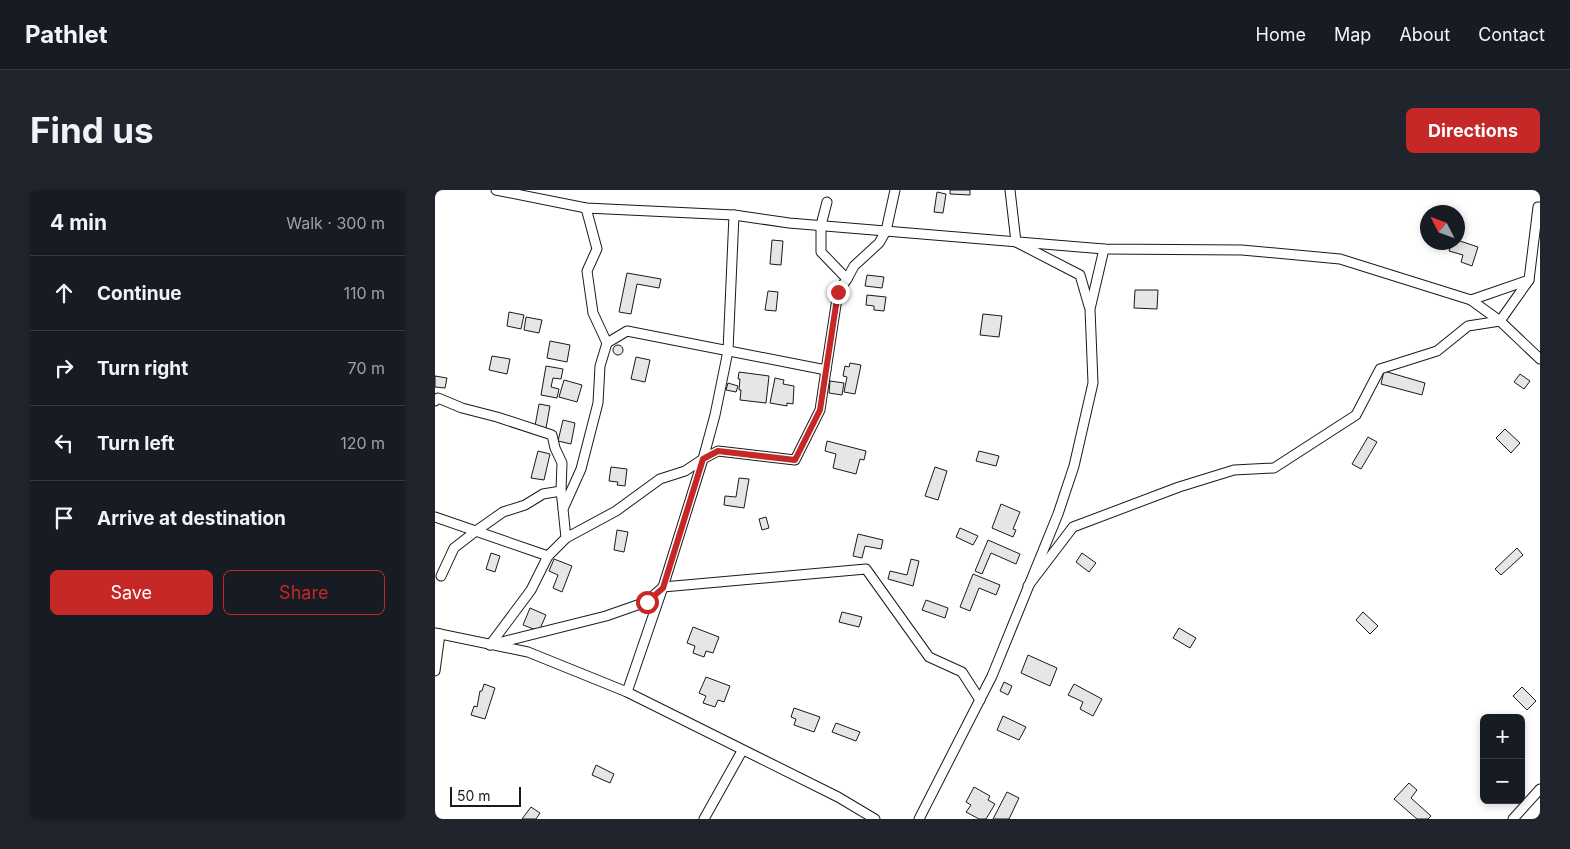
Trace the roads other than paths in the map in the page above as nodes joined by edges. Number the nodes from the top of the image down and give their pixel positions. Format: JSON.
{"nodes":[{"id":1,"x":496,"y":190,"type":"edge"},
{"id":2,"x":895,"y":190,"type":"edge"},
{"id":3,"x":1010,"y":190,"type":"edge"},
{"id":4,"x":827,"y":202,"type":"dead end"},
{"id":5,"x":1540,"y":207,"type":"edge"},
{"id":6,"x":586,"y":208,"type":"junction"},
{"id":7,"x":734,"y":215,"type":"junction"},
{"id":8,"x":821,"y":226,"type":"junction"},
{"id":9,"x":885,"y":231,"type":"junction"},
{"id":10,"x":1016,"y":242,"type":"junction"},
{"id":11,"x":1104,"y":249,"type":"junction"},
{"id":12,"x":847,"y":279,"type":"junction"},
{"id":13,"x":1529,"y":280,"type":"junction"},
{"id":14,"x":1471,"y":300,"type":"junction"},
{"id":15,"x":1090,"y":309,"type":"junction"},
{"id":16,"x":1500,"y":321,"type":"junction"},
{"id":17,"x":607,"y":343,"type":"junction"},
{"id":18,"x":728,"y":351,"type":"junction"},
{"id":19,"x":1540,"y":359,"type":"edge"},
{"id":20,"x":826,"y":370,"type":"junction"},
{"id":21,"x":435,"y":402,"type":"edge"},
{"id":22,"x":703,"y":459,"type":"junction"},
{"id":23,"x":561,"y":491,"type":"junction"},
{"id":24,"x":563,"y":509,"type":"junction"},
{"id":25,"x":435,"y":517,"type":"edge"},
{"id":26,"x":476,"y":531,"type":"junction"},
{"id":27,"x":566,"y":538,"type":"junction"},
{"id":28,"x":548,"y":556,"type":"junction"},
{"id":29,"x":441,"y":576,"type":"dead end"},
{"id":30,"x":1028,"y":586,"type":"junction"},
{"id":31,"x":663,"y":588,"type":"junction"},
{"id":32,"x":437,"y":634,"type":"edge"},
{"id":33,"x":490,"y":644,"type":"junction"},
{"id":34,"x":435,"y":671,"type":"edge"},
{"id":35,"x":627,"y":692,"type":"junction"},
{"id":36,"x":979,"y":700,"type":"junction"},
{"id":37,"x":742,"y":751,"type":"junction"},
{"id":38,"x":1540,"y":789,"type":"edge"},
{"id":39,"x":704,"y":819,"type":"edge"},
{"id":40,"x":875,"y":819,"type":"edge"},
{"id":41,"x":919,"y":819,"type":"edge"},
{"id":42,"x":1513,"y":819,"type":"edge"}],
"edges":[{"from":1,"to":6,"type":"street"},
{"from":2,"to":9,"type":"street"},
{"from":3,"to":10,"type":"street"},
{"from":4,"to":8,"type":"street"},
{"from":5,"to":13,"type":"street"},
{"from":6,"to":7,"type":"street"},
{"from":6,"to":17,"type":"street"},
{"from":7,"to":8,"type":"street"},
{"from":7,"to":18,"type":"street"},
{"from":8,"to":9,"type":"street"},
{"from":8,"to":12,"type":"street"},
{"from":9,"to":10,"type":"street"},
{"from":9,"to":12,"type":"street"},
{"from":10,"to":11,"type":"street"},
{"from":10,"to":15,"type":"street"},
{"from":11,"to":14,"type":"street"},
{"from":11,"to":15,"type":"street"},
{"from":12,"to":20,"type":"street"},
{"from":13,"to":14,"type":"street"},
{"from":13,"to":16,"type":"street"},
{"from":14,"to":16,"type":"street"},
{"from":15,"to":30,"type":"street"},
{"from":16,"to":19,"type":"street"},
{"from":16,"to":30,"type":"street"},
{"from":17,"to":18,"type":"street"},
{"from":17,"to":24,"type":"street"},
{"from":18,"to":20,"type":"street"},
{"from":18,"to":22,"type":"street"},
{"from":20,"to":22,"type":"street"},
{"from":21,"to":23,"type":"street"},
{"from":22,"to":27,"type":"street"},
{"from":22,"to":31,"type":"street"},
{"from":23,"to":24,"type":"street"},
{"from":23,"to":26,"type":"street"},
{"from":24,"to":27,"type":"street"},
{"from":25,"to":26,"type":"street"},
{"from":26,"to":28,"type":"street"},
{"from":26,"to":29,"type":"street"},
{"from":27,"to":28,"type":"street"},
{"from":28,"to":33,"type":"street"},
{"from":30,"to":36,"type":"street"},
{"from":31,"to":33,"type":"street"},
{"from":31,"to":35,"type":"street"},
{"from":31,"to":36,"type":"street"},
{"from":32,"to":33,"type":"street"},
{"from":32,"to":34,"type":"street"},
{"from":33,"to":35,"type":"street"},
{"from":35,"to":37,"type":"street"},
{"from":36,"to":41,"type":"street"},
{"from":37,"to":39,"type":"street"},
{"from":37,"to":40,"type":"street"},
{"from":38,"to":42,"type":"street"}]}
